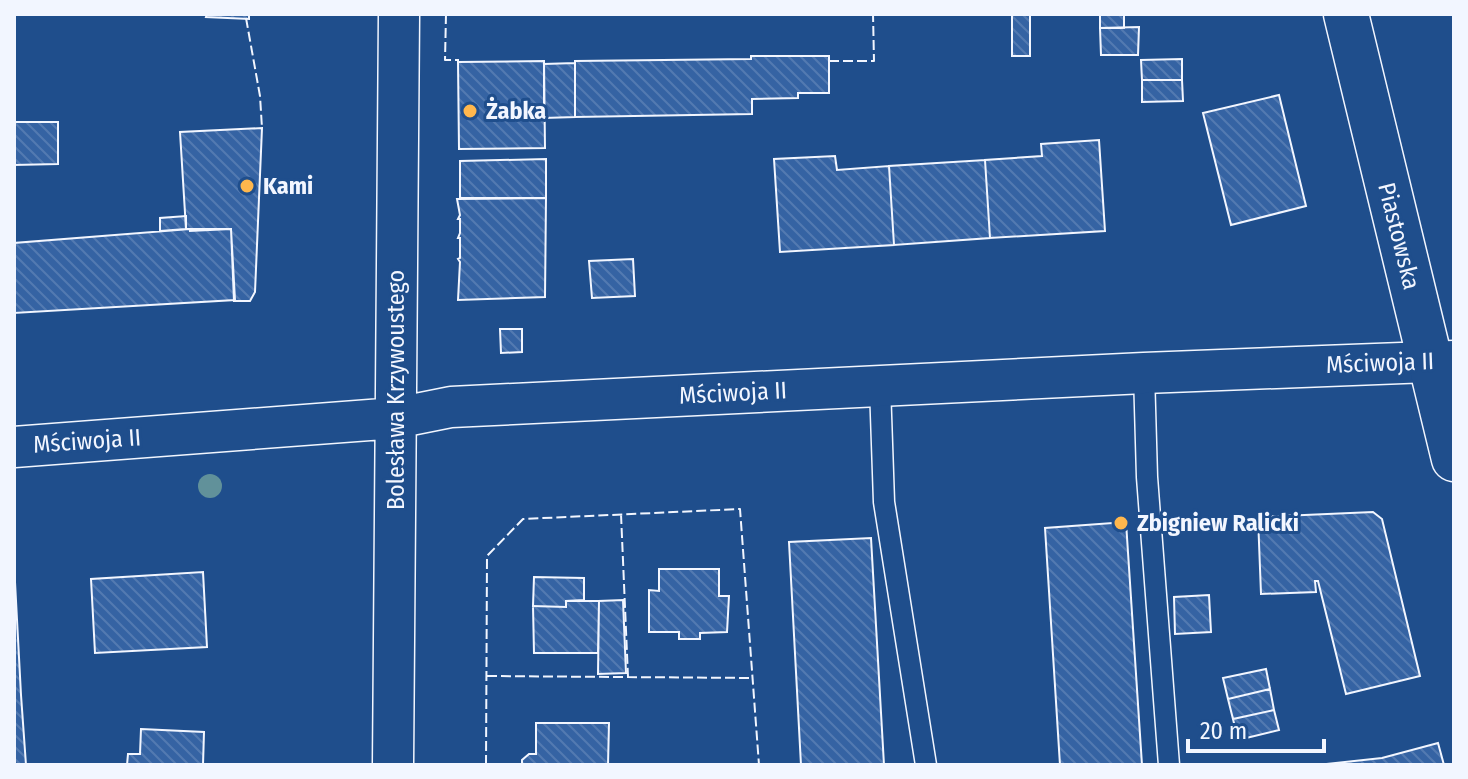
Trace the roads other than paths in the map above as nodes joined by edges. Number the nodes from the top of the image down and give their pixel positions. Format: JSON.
{"nodes":[{"id":1,"x":399,"y":14,"type":"edge"},
{"id":2,"x":1346,"y":14,"type":"edge"},
{"id":3,"x":1442,"y":361,"type":"edge"},
{"id":4,"x":1144,"y":373,"type":"junction"},
{"id":5,"x":880,"y":386,"type":"junction"},
{"id":6,"x":396,"y":418,"type":"junction"},
{"id":7,"x":14,"y":447,"type":"edge"},
{"id":8,"x":1454,"y":459,"type":"edge"},
{"id":9,"x":393,"y":765,"type":"edge"},
{"id":10,"x":926,"y":765,"type":"edge"},
{"id":11,"x":1169,"y":765,"type":"edge"}],
"edges":[{"from":1,"to":6,"type":"street","name":"Bolesława Krzywoustego"},
{"from":2,"to":3,"type":"street","name":"Piastowska"},
{"from":3,"to":4,"type":"street","name":"Mściwoja II"},
{"from":3,"to":8,"type":"street","name":"Piastowska"},
{"from":4,"to":5,"type":"street","name":"Mściwoja II"},
{"from":4,"to":11,"type":"lane"},
{"from":5,"to":6,"type":"street","name":"Mściwoja II"},
{"from":5,"to":10,"type":"lane"},
{"from":6,"to":7,"type":"street","name":"Mściwoja II"},
{"from":6,"to":9,"type":"street","name":"Bolesława Krzywoustego"}]}
